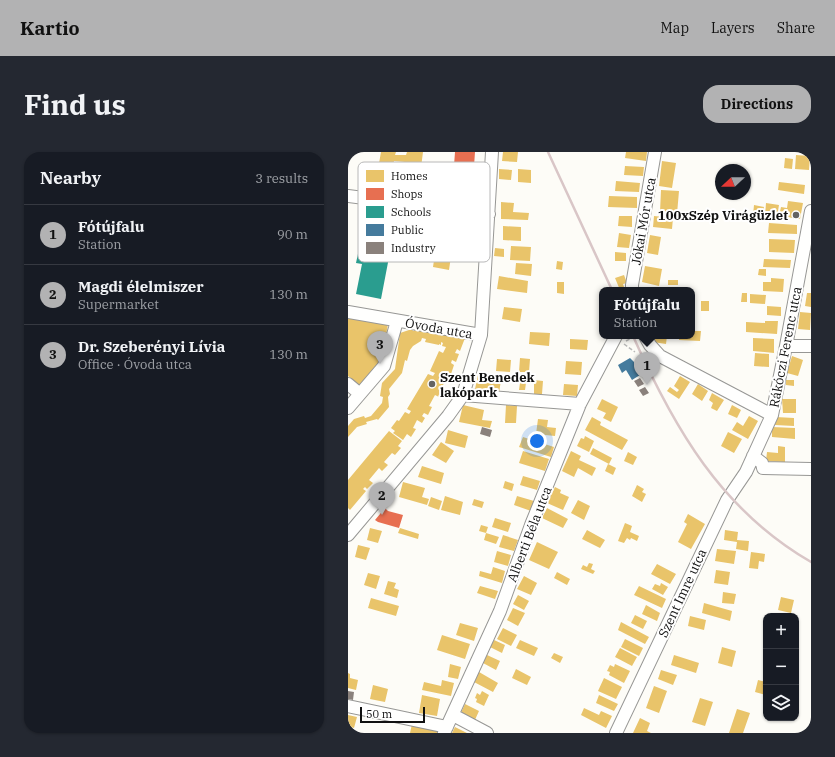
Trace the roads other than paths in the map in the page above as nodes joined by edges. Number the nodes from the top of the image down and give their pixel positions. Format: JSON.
{"nodes":[{"id":1,"x":492,"y":152,"type":"edge"},
{"id":2,"x":655,"y":152,"type":"edge"},
{"id":3,"x":490,"y":193,"type":"edge"},
{"id":4,"x":348,"y":196,"type":"edge"},
{"id":5,"x":358,"y":197,"type":"edge"},
{"id":6,"x":811,"y":212,"type":"edge"},
{"id":7,"x":486,"y":262,"type":"edge"},
{"id":8,"x":632,"y":287,"type":"edge"},
{"id":9,"x":348,"y":312,"type":"edge"},
{"id":10,"x":397,"y":321,"type":"junction"},
{"id":11,"x":481,"y":335,"type":"junction"},
{"id":12,"x":647,"y":339,"type":"edge"},
{"id":13,"x":618,"y":340,"type":"edge"},
{"id":14,"x":786,"y":346,"type":"junction"},
{"id":15,"x":811,"y":346,"type":"edge"},
{"id":16,"x":348,"y":384,"type":"edge"},
{"id":17,"x":360,"y":394,"type":"junction"},
{"id":18,"x":463,"y":395,"type":"junction"},
{"id":19,"x":580,"y":404,"type":"junction"},
{"id":20,"x":348,"y":408,"type":"edge"},
{"id":21,"x":772,"y":415,"type":"junction"},
{"id":22,"x":753,"y":456,"type":"junction"},
{"id":23,"x":763,"y":468,"type":"junction"},
{"id":24,"x":811,"y":469,"type":"edge"},
{"id":25,"x":746,"y":472,"type":"junction"},
{"id":26,"x":352,"y":522,"type":"edge"},
{"id":27,"x":348,"y":535,"type":"edge"},
{"id":28,"x":348,"y":706,"type":"edge"},
{"id":29,"x":453,"y":715,"type":"junction"},
{"id":30,"x":446,"y":730,"type":"edge"},
{"id":31,"x":487,"y":733,"type":"edge"},
{"id":32,"x":616,"y":733,"type":"edge"}],
"edges":[{"from":1,"to":3,"type":"street"},
{"from":2,"to":8,"type":"street","name":"Jókai Mór utca"},
{"from":4,"to":5,"type":"street"},
{"from":6,"to":14,"type":"street","name":"Rákóczi Ferenc utca"},
{"from":7,"to":11,"type":"street"},
{"from":9,"to":10,"type":"street","name":"Óvoda utca"},
{"from":10,"to":11,"type":"street","name":"Óvoda utca"},
{"from":10,"to":17,"type":"street","name":"Óvoda utca"},
{"from":11,"to":18,"type":"street"},
{"from":12,"to":21,"type":"street"},
{"from":13,"to":19,"type":"street","name":"Alberti Béla utca"},
{"from":14,"to":15,"type":"street"},
{"from":14,"to":21,"type":"street","name":"Rákóczi Ferenc utca"},
{"from":16,"to":17,"type":"street"},
{"from":17,"to":20,"type":"street","name":"Óvoda utca"},
{"from":18,"to":19,"type":"street"},
{"from":18,"to":26,"type":"street"},
{"from":19,"to":29,"type":"street","name":"Alberti Béla utca"},
{"from":21,"to":22,"type":"street","name":"Rákóczi Ferenc utca"},
{"from":22,"to":23,"type":"street"},
{"from":22,"to":25,"type":"street","name":"Szent Imre utca"},
{"from":23,"to":24,"type":"street"},
{"from":23,"to":25,"type":"street"},
{"from":25,"to":32,"type":"street","name":"Szent Imre utca"},
{"from":26,"to":27,"type":"street"},
{"from":28,"to":30,"type":"street"},
{"from":29,"to":30,"type":"street","name":"Alberti Béla utca"},
{"from":29,"to":31,"type":"street"}]}
